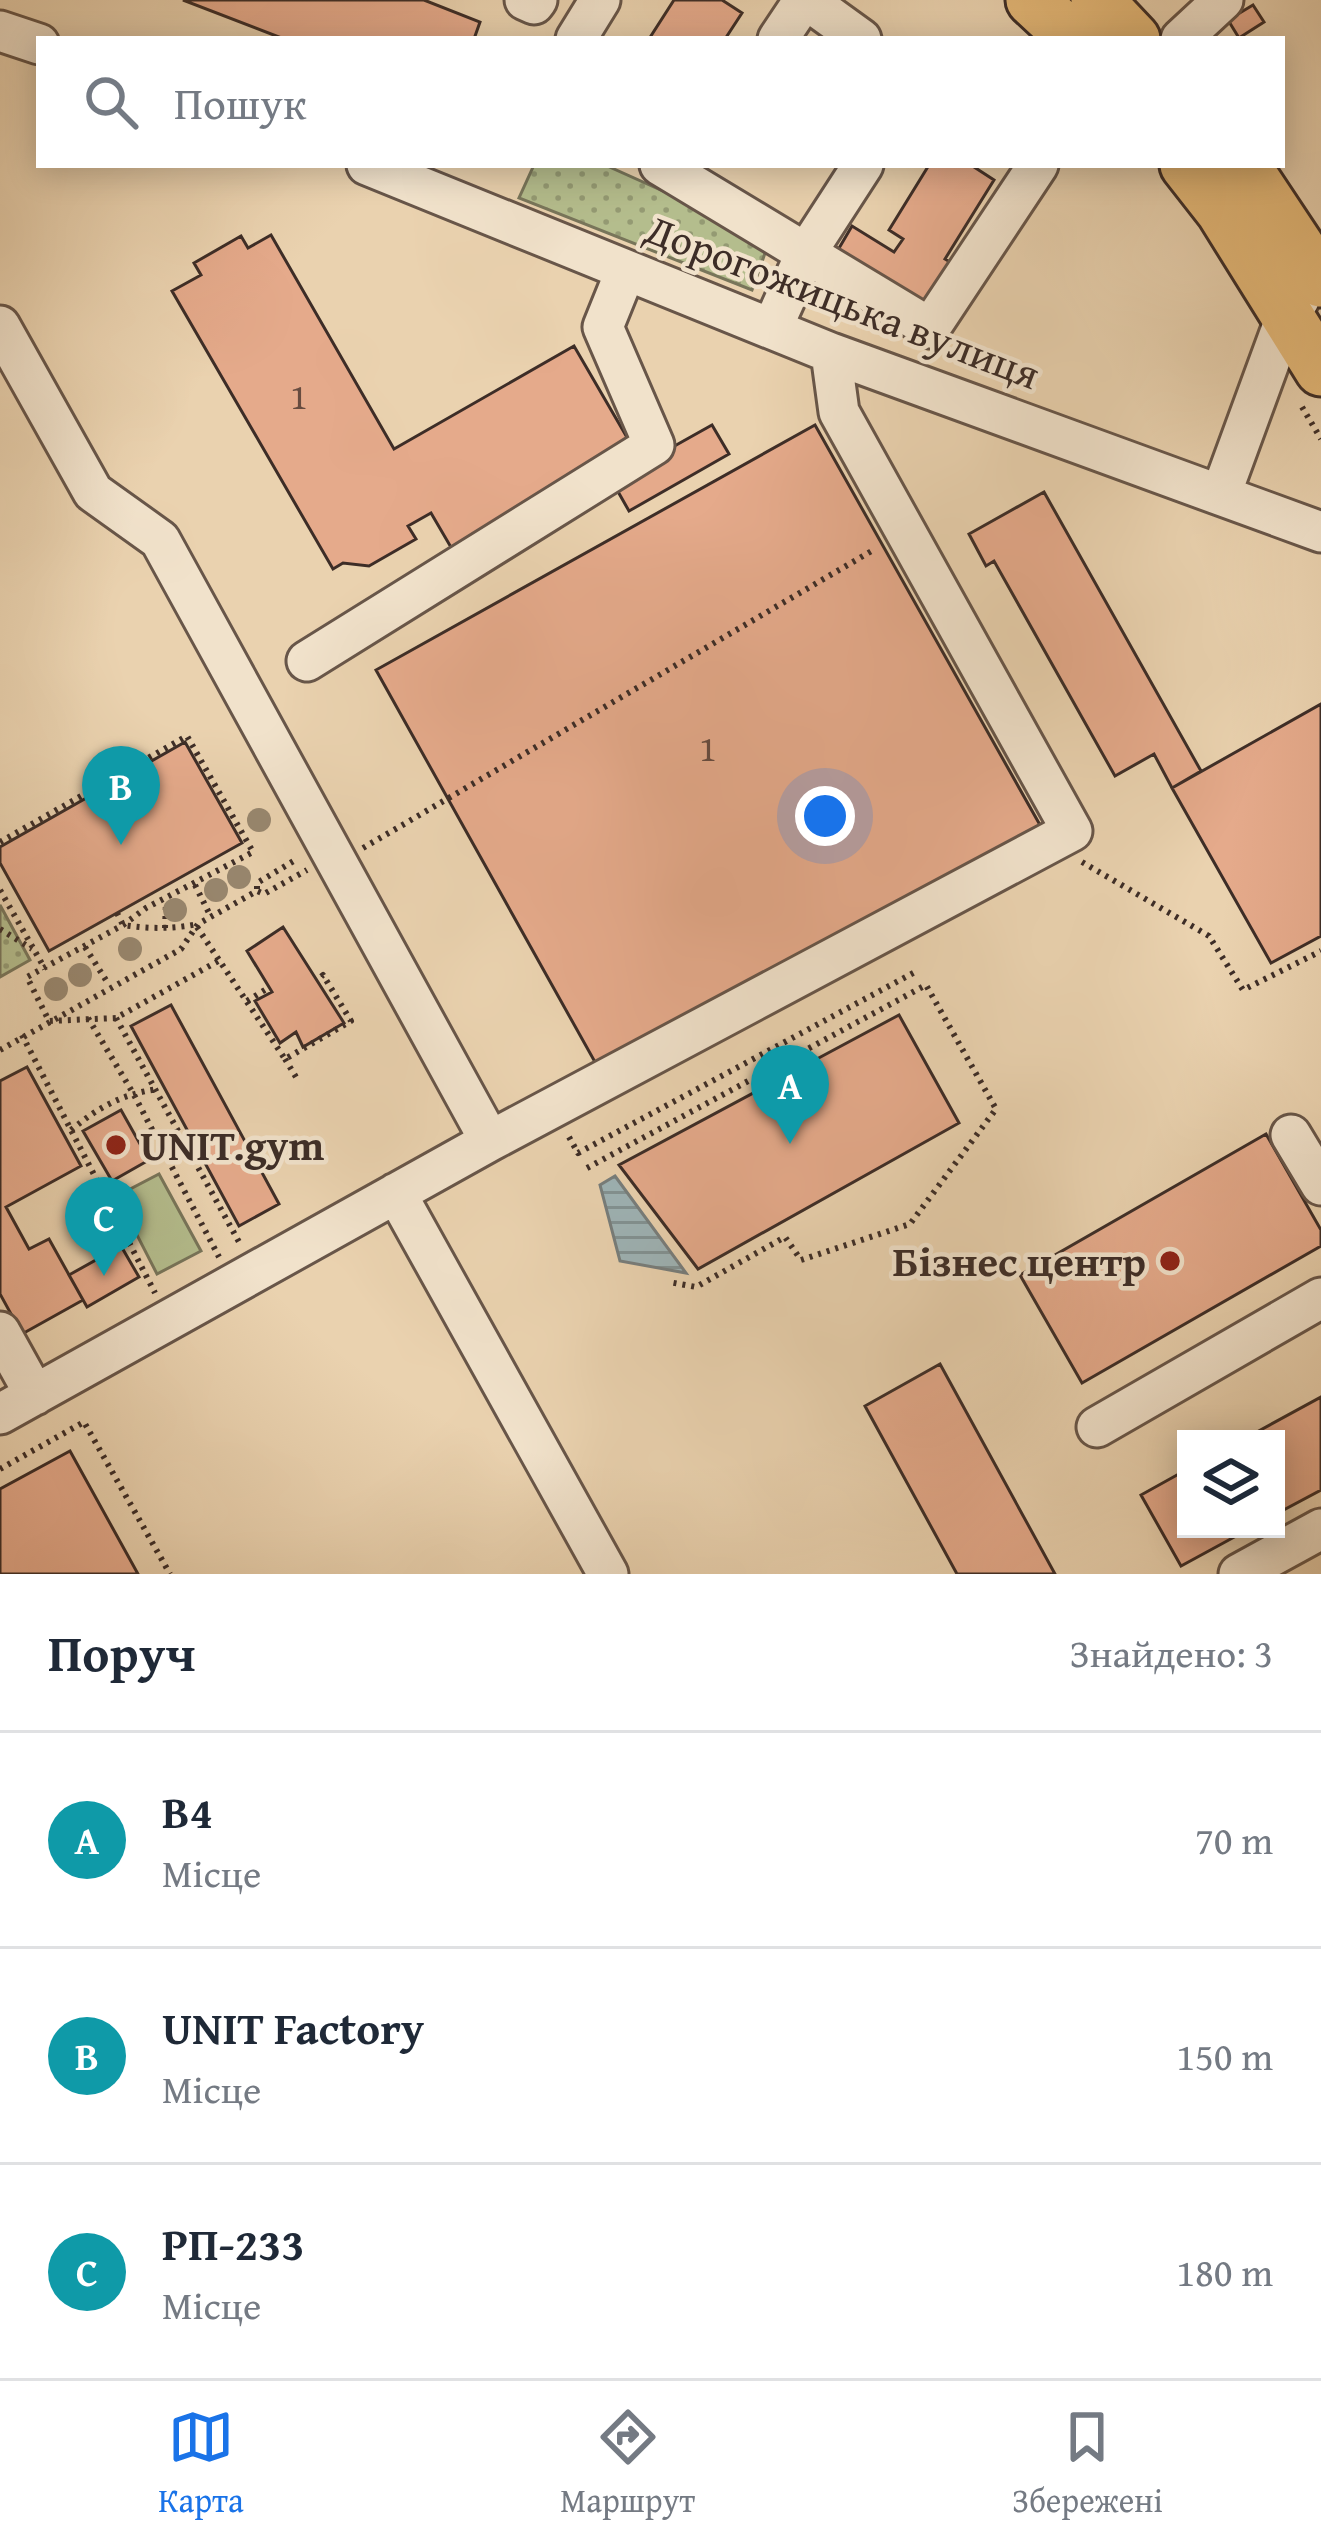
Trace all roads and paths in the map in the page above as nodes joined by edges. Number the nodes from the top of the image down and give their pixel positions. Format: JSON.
{"nodes":[{"id":1,"x":525,"y":0,"type":"edge"},
{"id":2,"x":537,"y":0,"type":"edge"},
{"id":3,"x":600,"y":0,"type":"edge"},
{"id":4,"x":805,"y":0,"type":"edge"},
{"id":5,"x":1032,"y":0,"type":"edge"},
{"id":6,"x":1096,"y":0,"type":"edge"},
{"id":7,"x":1223,"y":0,"type":"edge"},
{"id":8,"x":0,"y":31,"type":"edge"},
{"id":9,"x":579,"y":36,"type":"edge"},
{"id":10,"x":780,"y":36,"type":"edge"},
{"id":11,"x":857,"y":36,"type":"edge"},
{"id":12,"x":1071,"y":36,"type":"edge"},
{"id":13,"x":1131,"y":36,"type":"edge"},
{"id":14,"x":1183,"y":36,"type":"edge"},
{"id":15,"x":36,"y":43,"type":"edge"},
{"id":16,"x":374,"y":168,"type":"edge"},
{"id":17,"x":861,"y":168,"type":"edge"},
{"id":18,"x":1036,"y":168,"type":"edge"},
{"id":19,"x":1188,"y":168,"type":"edge"},
{"id":20,"x":1246,"y":168,"type":"edge"},
{"id":21,"x":678,"y":169,"type":"edge"},
{"id":22,"x":806,"y":253,"type":"junction"},
{"id":23,"x":626,"y":270,"type":"junction"},
{"id":24,"x":1309,"y":290,"type":"edge"},
{"id":25,"x":0,"y":326,"type":"edge"},
{"id":26,"x":772,"y":328,"type":"junction"},
{"id":27,"x":831,"y":353,"type":"junction"},
{"id":28,"x":1321,"y":370,"type":"edge"},
{"id":29,"x":1221,"y":494,"type":"junction"},
{"id":30,"x":1321,"y":532,"type":"edge"},
{"id":31,"x":885,"y":543,"type":"dead end"},
{"id":32,"x":308,"y":661,"type":"dead end"},
{"id":33,"x":1058,"y":839,"type":"junction"},
{"id":34,"x":0,"y":842,"type":"edge"},
{"id":35,"x":319,"y":860,"type":"junction"},
{"id":36,"x":195,"y":885,"type":"junction"},
{"id":37,"x":0,"y":890,"type":"edge"},
{"id":38,"x":257,"y":890,"type":"junction"},
{"id":39,"x":166,"y":900,"type":"junction"},
{"id":40,"x":146,"y":908,"type":"junction"},
{"id":41,"x":117,"y":913,"type":"dead end"},
{"id":42,"x":211,"y":917,"type":"junction"},
{"id":43,"x":123,"y":925,"type":"junction"},
{"id":44,"x":198,"y":925,"type":"junction"},
{"id":45,"x":0,"y":928,"type":"edge"},
{"id":46,"x":148,"y":928,"type":"junction"},
{"id":47,"x":165,"y":928,"type":"junction"},
{"id":48,"x":85,"y":947,"type":"junction"},
{"id":49,"x":34,"y":950,"type":"junction"},
{"id":50,"x":1321,"y":950,"type":"edge"},
{"id":51,"x":220,"y":960,"type":"junction"},
{"id":52,"x":45,"y":969,"type":"junction"},
{"id":53,"x":917,"y":971,"type":"dead end"},
{"id":54,"x":317,"y":980,"type":"dead end"},
{"id":55,"x":110,"y":986,"type":"junction"},
{"id":56,"x":267,"y":989,"type":"dead end"},
{"id":57,"x":248,"y":1000,"type":"junction"},
{"id":58,"x":88,"y":1018,"type":"junction"},
{"id":59,"x":116,"y":1018,"type":"junction"},
{"id":60,"x":49,"y":1021,"type":"junction"},
{"id":61,"x":22,"y":1035,"type":"junction"},
{"id":62,"x":0,"y":1050,"type":"edge"},
{"id":63,"x":285,"y":1059,"type":"junction"},
{"id":64,"x":299,"y":1082,"type":"dead end"},
{"id":65,"x":158,"y":1089,"type":"junction"},
{"id":66,"x":133,"y":1093,"type":"junction"},
{"id":67,"x":552,"y":1108,"type":"junction"},
{"id":68,"x":637,"y":1121,"type":"junction"},
{"id":69,"x":70,"y":1131,"type":"junction"},
{"id":70,"x":646,"y":1136,"type":"junction"},
{"id":71,"x":1291,"y":1136,"type":"dead end"},
{"id":72,"x":490,"y":1141,"type":"junction"},
{"id":73,"x":587,"y":1168,"type":"dead end"},
{"id":74,"x":1321,"y":1185,"type":"edge"},
{"id":75,"x":396,"y":1193,"type":"junction"},
{"id":76,"x":247,"y":1276,"type":"junction"},
{"id":77,"x":669,"y":1282,"type":"dead end"},
{"id":78,"x":1321,"y":1298,"type":"edge"},
{"id":79,"x":159,"y":1301,"type":"dead end"},
{"id":80,"x":0,"y":1332,"type":"edge"},
{"id":81,"x":17,"y":1405,"type":"edge"},
{"id":82,"x":1097,"y":1427,"type":"dead end"},
{"id":83,"x":0,"y":1469,"type":"edge"},
{"id":84,"x":1321,"y":1529,"type":"edge"},
{"id":85,"x":170,"y":1574,"type":"edge"},
{"id":86,"x":608,"y":1574,"type":"edge"},
{"id":87,"x":1239,"y":1574,"type":"edge"}],
"edges":[{"from":1,"to":2,"type":"street"},
{"from":3,"to":9,"type":"street"},
{"from":4,"to":10,"type":"street"},
{"from":4,"to":11,"type":"street"},
{"from":5,"to":12,"type":"main road"},
{"from":6,"to":13,"type":"main road"},
{"from":7,"to":14,"type":"street"},
{"from":8,"to":15,"type":"street"},
{"from":16,"to":23,"type":"street","name":"Дорогожицька вулиця"},
{"from":17,"to":22,"type":"street"},
{"from":18,"to":22,"type":"street"},
{"from":19,"to":24,"type":"main road"},
{"from":20,"to":24,"type":"main road"},
{"from":21,"to":22,"type":"street"},
{"from":22,"to":26,"type":"street"},
{"from":23,"to":26,"type":"street","name":"Дорогожицька вулиця"},
{"from":23,"to":32,"type":"street"},
{"from":24,"to":28,"type":"main road"},
{"from":24,"to":29,"type":"street"},
{"from":25,"to":35,"type":"street"},
{"from":26,"to":27,"type":"street","name":"Дорогожицька вулиця"},
{"from":27,"to":29,"type":"street","name":"Дорогожицька вулиця"},
{"from":27,"to":33,"type":"street"},
{"from":29,"to":30,"type":"street","name":"Дорогожицька вулиця"},
{"from":31,"to":35,"type":"path"},
{"from":33,"to":50,"type":"path"},
{"from":33,"to":67,"type":"street"},
{"from":34,"to":36,"type":"path"},
{"from":35,"to":38,"type":"path"},
{"from":35,"to":38,"type":"path"},
{"from":35,"to":72,"type":"street"},
{"from":36,"to":39,"type":"path"},
{"from":36,"to":42,"type":"path"},
{"from":37,"to":49,"type":"path"},
{"from":38,"to":42,"type":"path"},
{"from":39,"to":40,"type":"path"},
{"from":39,"to":47,"type":"path"},
{"from":40,"to":43,"type":"path"},
{"from":40,"to":46,"type":"path"},
{"from":41,"to":43,"type":"path"},
{"from":42,"to":44,"type":"path"},
{"from":43,"to":46,"type":"path"},
{"from":43,"to":48,"type":"path"},
{"from":44,"to":47,"type":"path"},
{"from":44,"to":51,"type":"path"},
{"from":44,"to":55,"type":"path"},
{"from":45,"to":49,"type":"path"},
{"from":46,"to":47,"type":"path"},
{"from":48,"to":52,"type":"path"},
{"from":48,"to":55,"type":"path"},
{"from":49,"to":52,"type":"path"},
{"from":51,"to":57,"type":"path"},
{"from":51,"to":59,"type":"path"},
{"from":52,"to":60,"type":"path"},
{"from":53,"to":68,"type":"path"},
{"from":54,"to":63,"type":"path"},
{"from":55,"to":60,"type":"path"},
{"from":56,"to":57,"type":"path"},
{"from":57,"to":63,"type":"path"},
{"from":58,"to":59,"type":"path"},
{"from":58,"to":60,"type":"path"},
{"from":58,"to":66,"type":"path"},
{"from":59,"to":65,"type":"path"},
{"from":60,"to":61,"type":"path"},
{"from":61,"to":62,"type":"path"},
{"from":61,"to":69,"type":"path"},
{"from":63,"to":64,"type":"path"},
{"from":65,"to":66,"type":"path"},
{"from":65,"to":76,"type":"path"},
{"from":66,"to":69,"type":"path"},
{"from":66,"to":76,"type":"path"},
{"from":67,"to":68,"type":"path"},
{"from":67,"to":72,"type":"street"},
{"from":68,"to":70,"type":"path"},
{"from":69,"to":79,"type":"path"},
{"from":70,"to":73,"type":"path"},
{"from":70,"to":77,"type":"path"},
{"from":71,"to":74,"type":"street"},
{"from":72,"to":75,"type":"street"},
{"from":75,"to":76,"type":"street"},
{"from":75,"to":86,"type":"street"},
{"from":76,"to":81,"type":"street"},
{"from":78,"to":82,"type":"street"},
{"from":80,"to":81,"type":"street"},
{"from":83,"to":85,"type":"path"},
{"from":84,"to":87,"type":"street"}]}
